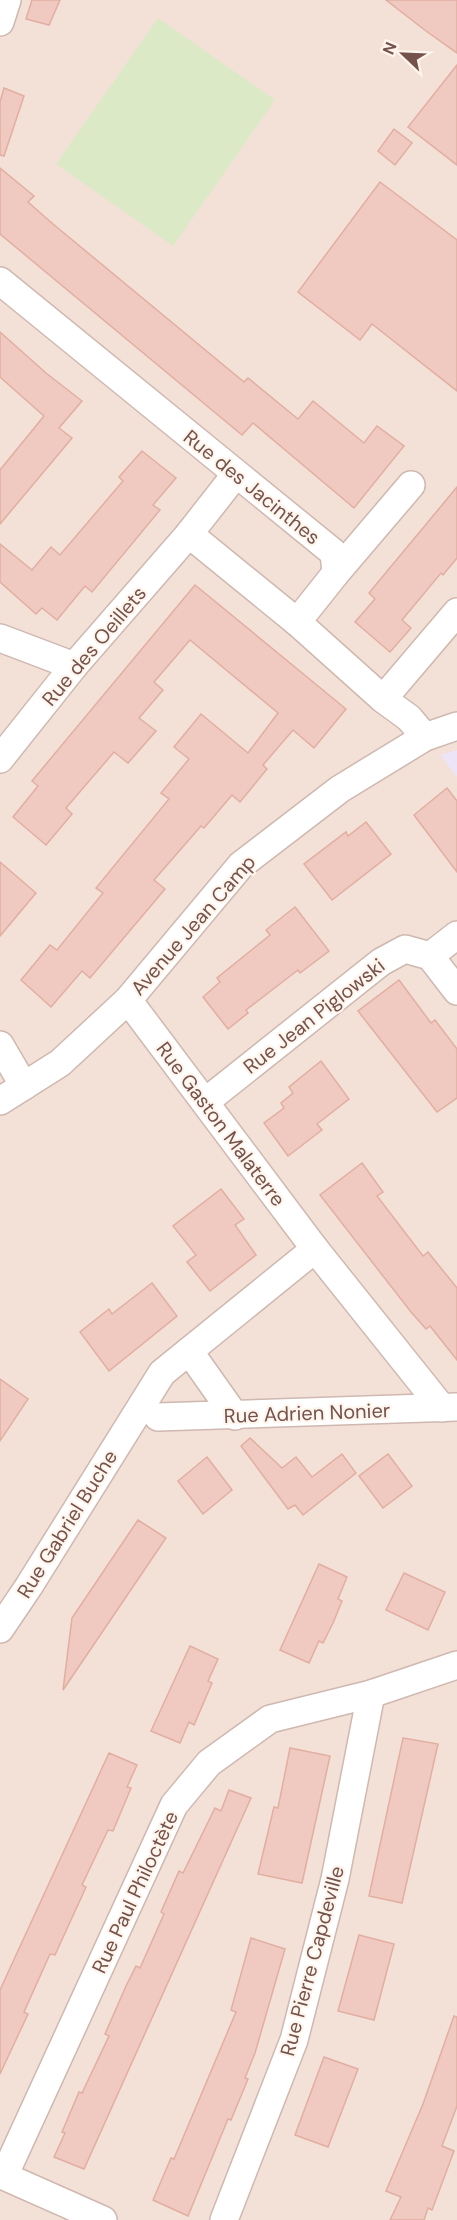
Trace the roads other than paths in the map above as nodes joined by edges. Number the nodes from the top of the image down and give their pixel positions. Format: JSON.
{"nodes":[{"id":1,"x":7,"y":0,"type":"edge"},
{"id":2,"x":0,"y":22,"type":"edge"},
{"id":3,"x":0,"y":281,"type":"edge"},
{"id":4,"x":236,"y":474,"type":"junction"},
{"id":5,"x":411,"y":485,"type":"dead end"},
{"id":6,"x":189,"y":534,"type":"junction"},
{"id":7,"x":336,"y":573,"type":"junction"},
{"id":8,"x":457,"y":612,"type":"edge"},
{"id":9,"x":297,"y":622,"type":"junction"},
{"id":10,"x":0,"y":638,"type":"edge"},
{"id":11,"x":74,"y":666,"type":"junction"},
{"id":12,"x":383,"y":699,"type":"junction"},
{"id":13,"x":457,"y":726,"type":"edge"},
{"id":14,"x":425,"y":736,"type":"junction"},
{"id":15,"x":0,"y":759,"type":"edge"},
{"id":16,"x":457,"y":935,"type":"edge"},
{"id":17,"x":430,"y":956,"type":"junction"},
{"id":18,"x":457,"y":991,"type":"edge"},
{"id":19,"x":128,"y":1000,"type":"junction"},
{"id":20,"x":0,"y":1046,"type":"edge"},
{"id":21,"x":24,"y":1086,"type":"junction"},
{"id":22,"x":0,"y":1101,"type":"edge"},
{"id":23,"x":205,"y":1102,"type":"junction"},
{"id":24,"x":315,"y":1249,"type":"junction"},
{"id":25,"x":189,"y":1351,"type":"junction"},
{"id":26,"x":450,"y":1407,"type":"edge"},
{"id":27,"x":235,"y":1416,"type":"junction"},
{"id":28,"x":145,"y":1418,"type":"junction"},
{"id":29,"x":0,"y":1629,"type":"edge"},
{"id":30,"x":457,"y":1665,"type":"edge"},
{"id":31,"x":372,"y":1694,"type":"junction"},
{"id":32,"x":103,"y":2220,"type":"edge"},
{"id":33,"x":224,"y":2220,"type":"edge"}],
"edges":[{"from":1,"to":2,"type":"street"},
{"from":3,"to":4,"type":"street","name":"Rue des Jacinthes"},
{"from":4,"to":6,"type":"street","name":"Rue des Oeillets"},
{"from":4,"to":7,"type":"street","name":"Rue des Jacinthes"},
{"from":5,"to":7,"type":"street"},
{"from":6,"to":9,"type":"street"},
{"from":6,"to":11,"type":"street","name":"Rue des Oeillets"},
{"from":7,"to":9,"type":"street"},
{"from":8,"to":12,"type":"street"},
{"from":9,"to":12,"type":"street"},
{"from":10,"to":11,"type":"street"},
{"from":11,"to":15,"type":"street","name":"Rue des Oeillets"},
{"from":12,"to":14,"type":"street"},
{"from":13,"to":14,"type":"street","name":"Avenue Jean Camp"},
{"from":14,"to":19,"type":"street","name":"Avenue Jean Camp"},
{"from":16,"to":17,"type":"street"},
{"from":17,"to":18,"type":"street"},
{"from":17,"to":23,"type":"street","name":"Rue Jean Piglowski"},
{"from":19,"to":21,"type":"street","name":"Avenue Jean Camp"},
{"from":19,"to":23,"type":"street","name":"Rue Gaston Malaterre"},
{"from":20,"to":21,"type":"street"},
{"from":21,"to":22,"type":"street","name":"Avenue Jean Camp"},
{"from":23,"to":24,"type":"street","name":"Rue Gaston Malaterre"},
{"from":24,"to":25,"type":"street"},
{"from":24,"to":26,"type":"street","name":"Rue Gaston Malaterre"},
{"from":25,"to":27,"type":"street"},
{"from":25,"to":28,"type":"street"},
{"from":26,"to":27,"type":"street","name":"Rue Adrien Nonier"},
{"from":27,"to":28,"type":"street","name":"Rue Adrien Nonier"},
{"from":28,"to":29,"type":"street","name":"Rue Gabriel Buche"},
{"from":30,"to":31,"type":"street","name":"Rue Paul Philoctète"},
{"from":31,"to":32,"type":"street","name":"Rue Paul Philoctète"},
{"from":31,"to":33,"type":"street","name":"Rue Pierre Capdeville"}]}
